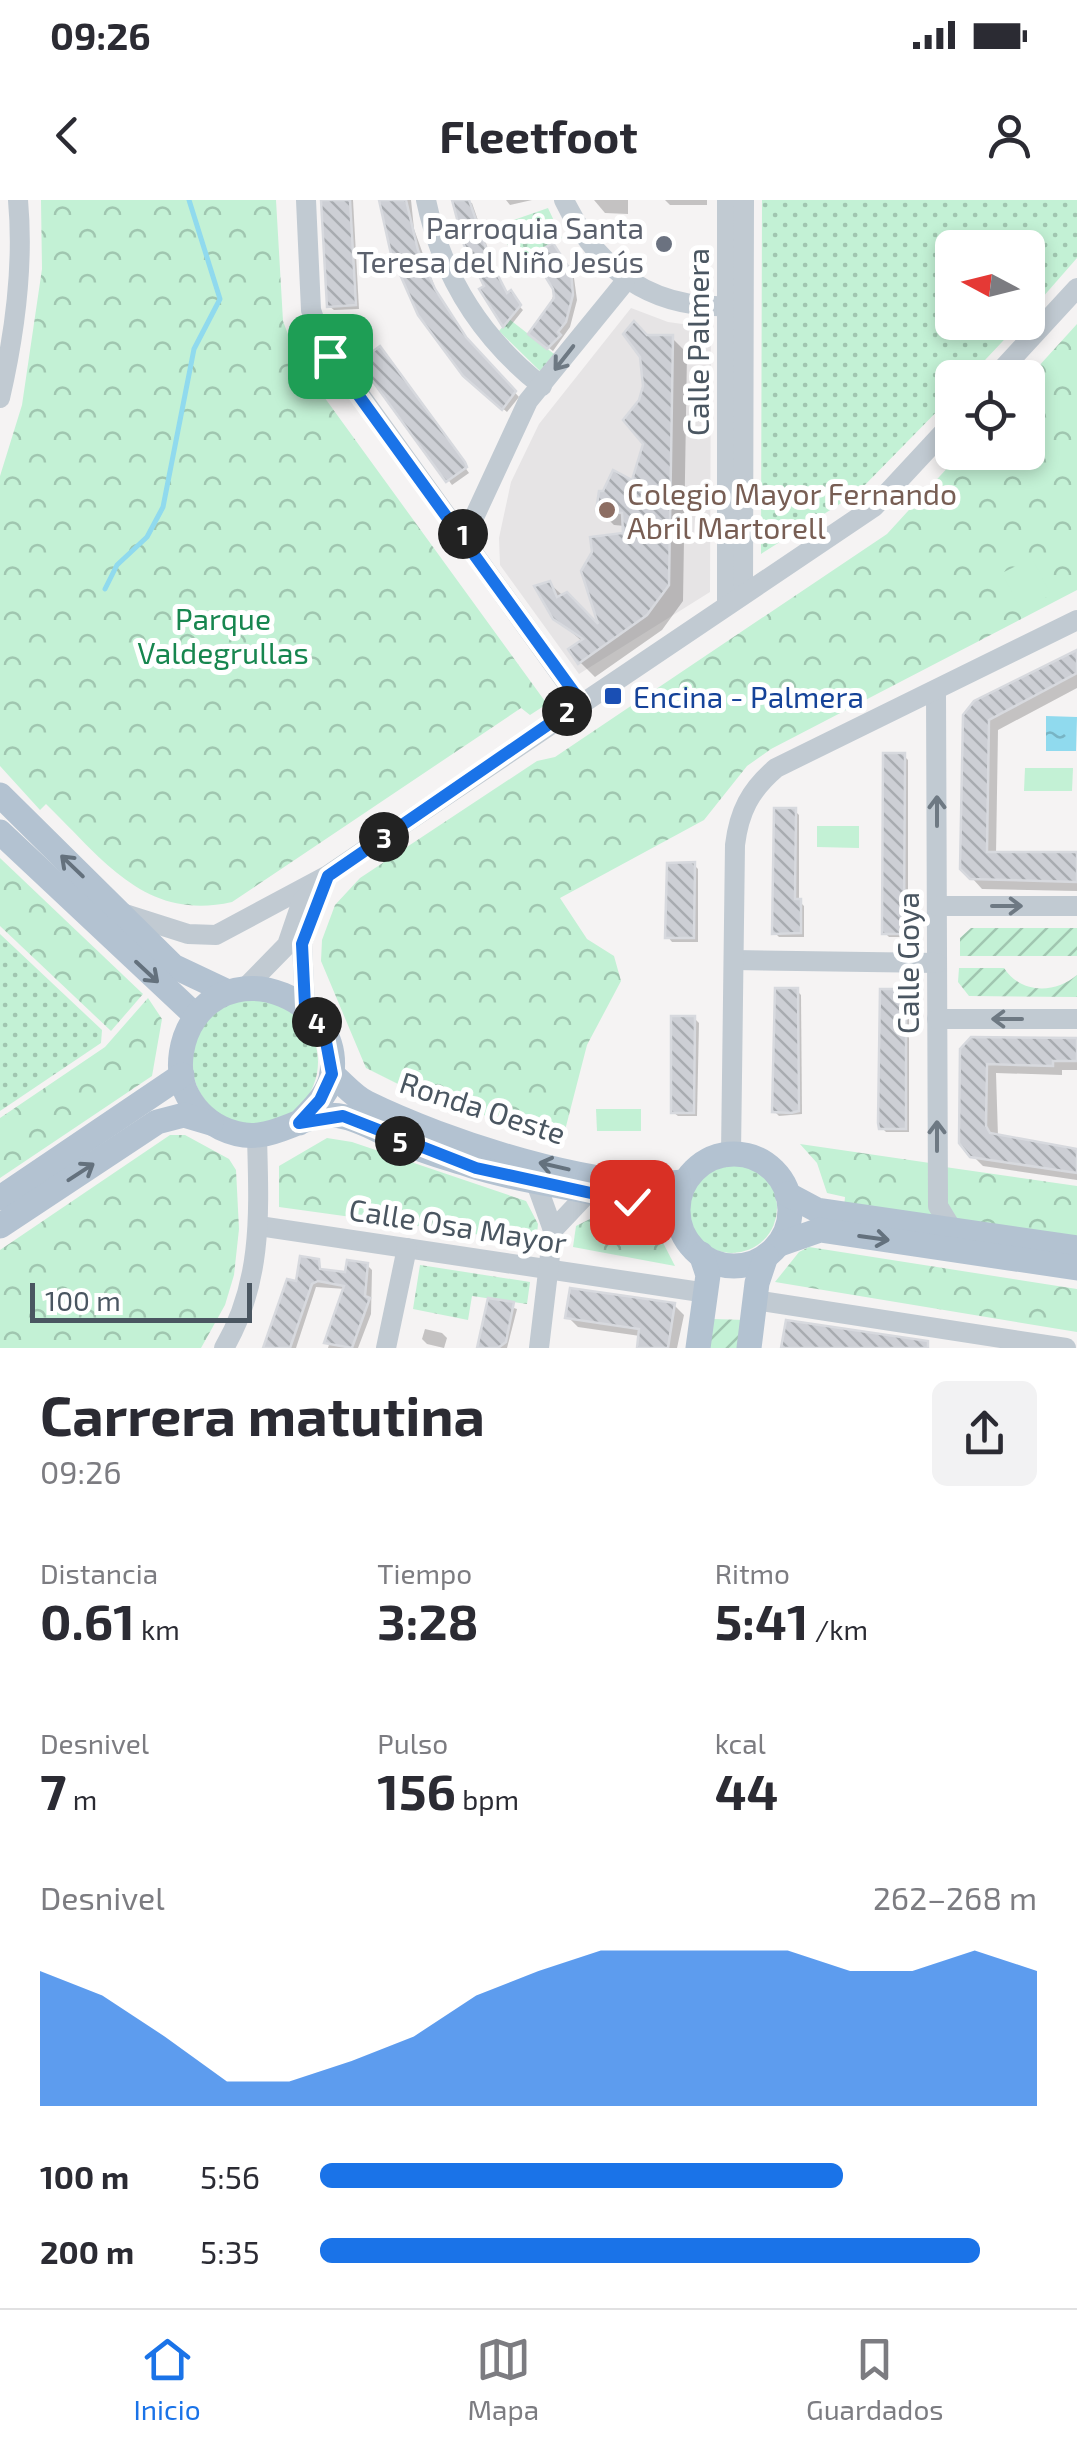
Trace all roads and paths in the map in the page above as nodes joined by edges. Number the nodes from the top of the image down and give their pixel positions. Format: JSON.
{"nodes":[{"id":1,"x":18,"y":200,"type":"edge"},
{"id":2,"x":306,"y":200,"type":"edge"},
{"id":3,"x":426,"y":200,"type":"edge"},
{"id":4,"x":564,"y":200,"type":"edge"},
{"id":5,"x":726,"y":200,"type":"edge"},
{"id":6,"x":744,"y":200,"type":"edge"},
{"id":7,"x":625,"y":282,"type":"junction"},
{"id":8,"x":1077,"y":288,"type":"edge"},
{"id":9,"x":728,"y":306,"type":"junction"},
{"id":10,"x":1011,"y":360,"type":"edge"},
{"id":11,"x":542,"y":386,"type":"junction"},
{"id":12,"x":1,"y":387,"type":"edge"},
{"id":13,"x":935,"y":441,"type":"edge"},
{"id":14,"x":465,"y":537,"type":"junction"},
{"id":15,"x":735,"y":598,"type":"junction"},
{"id":16,"x":1077,"y":620,"type":"edge"},
{"id":17,"x":936,"y":692,"type":"junction"},
{"id":18,"x":581,"y":702,"type":"junction"},
{"id":19,"x":0,"y":795,"type":"edge"},
{"id":20,"x":0,"y":832,"type":"edge"},
{"id":21,"x":328,"y":876,"type":"junction"},
{"id":22,"x":938,"y":906,"type":"junction"},
{"id":23,"x":1077,"y":906,"type":"edge"},
{"id":24,"x":120,"y":912,"type":"junction"},
{"id":25,"x":734,"y":960,"type":"junction"},
{"id":26,"x":937,"y":963,"type":"junction"},
{"id":27,"x":236,"y":991,"type":"junction"},
{"id":28,"x":305,"y":1006,"type":"junction"},
{"id":29,"x":196,"y":1016,"type":"junction"},
{"id":30,"x":937,"y":1019,"type":"junction"},
{"id":31,"x":1077,"y":1019,"type":"edge"},
{"id":32,"x":332,"y":1074,"type":"junction"},
{"id":33,"x":182,"y":1075,"type":"junction"},
{"id":34,"x":211,"y":1123,"type":"junction"},
{"id":35,"x":299,"y":1123,"type":"junction"},
{"id":36,"x":257,"y":1138,"type":"junction"},
{"id":37,"x":732,"y":1154,"type":"junction"},
{"id":38,"x":684,"y":1182,"type":"junction"},
{"id":39,"x":536,"y":1183,"type":"junction"},
{"id":40,"x":587,"y":1194,"type":"junction"},
{"id":41,"x":787,"y":1194,"type":"junction"},
{"id":42,"x":0,"y":1198,"type":"edge"},
{"id":43,"x":677,"y":1220,"type":"junction"},
{"id":44,"x":0,"y":1226,"type":"edge"},
{"id":45,"x":259,"y":1226,"type":"junction"},
{"id":46,"x":553,"y":1230,"type":"junction"},
{"id":47,"x":952,"y":1230,"type":"junction"},
{"id":48,"x":407,"y":1248,"type":"junction"},
{"id":49,"x":1077,"y":1248,"type":"edge"},
{"id":50,"x":773,"y":1250,"type":"junction"},
{"id":51,"x":701,"y":1254,"type":"junction"},
{"id":52,"x":1077,"y":1268,"type":"edge"},
{"id":53,"x":550,"y":1270,"type":"junction"},
{"id":54,"x":707,"y":1292,"type":"junction"},
{"id":55,"x":754,"y":1300,"type":"junction"},
{"id":56,"x":953,"y":1339,"type":"edge"},
{"id":57,"x":224,"y":1348,"type":"edge"},
{"id":58,"x":386,"y":1348,"type":"edge"},
{"id":59,"x":539,"y":1348,"type":"edge"},
{"id":60,"x":698,"y":1348,"type":"edge"},
{"id":61,"x":749,"y":1348,"type":"edge"},
{"id":62,"x":1066,"y":1348,"type":"edge"}],
"edges":[{"from":1,"to":12,"type":"street"},
{"from":2,"to":14,"type":"street"},
{"from":3,"to":11,"type":"street"},
{"from":4,"to":7,"type":"street"},
{"from":5,"to":9,"type":"street","name":"Calle Palmera"},
{"from":6,"to":15,"type":"street","name":"Calle Palmera"},
{"from":7,"to":9,"type":"street"},
{"from":7,"to":11,"type":"street","one_way":true},
{"from":8,"to":10,"type":"street"},
{"from":9,"to":15,"type":"street","name":"Calle Palmera"},
{"from":11,"to":14,"type":"street"},
{"from":13,"to":15,"type":"street"},
{"from":14,"to":18,"type":"street"},
{"from":15,"to":18,"type":"street"},
{"from":16,"to":17,"type":"street"},
{"from":22,"to":17,"type":"street","name":"Calle Goya","one_way":true},
{"from":17,"to":25,"type":"street"},
{"from":18,"to":21,"type":"street"},
{"from":24,"to":19,"type":"main road","one_way":true},
{"from":20,"to":29,"type":"main road","one_way":true},
{"from":21,"to":24,"type":"street"},
{"from":21,"to":27,"type":"street"},
{"from":21,"to":28,"type":"street"},
{"from":22,"to":23,"type":"street","one_way":true},
{"from":22,"to":26,"type":"street","name":"Calle Goya"},
{"from":24,"to":27,"type":"main road"},
{"from":25,"to":26,"type":"street"},
{"from":25,"to":37,"type":"street"},
{"from":26,"to":30,"type":"street","name":"Calle Goya"},
{"from":27,"to":28,"type":"main road"},
{"from":27,"to":29,"type":"main road"},
{"from":28,"to":32,"type":"main road"},
{"from":29,"to":33,"type":"main road"},
{"from":31,"to":30,"type":"street","one_way":true},
{"from":47,"to":30,"type":"street","name":"Calle Goya","one_way":true},
{"from":32,"to":35,"type":"main road"},
{"from":38,"to":32,"type":"main road","name":"Ronda Oeste","one_way":true},
{"from":33,"to":34,"type":"main road"},
{"from":33,"to":42,"type":"main road"},
{"from":34,"to":36,"type":"main road"},
{"from":44,"to":34,"type":"main road","one_way":true},
{"from":35,"to":36,"type":"main road","name":"Ronda Oeste"},
{"from":35,"to":39,"type":"main road","name":"Ronda Oeste"},
{"from":36,"to":45,"type":"street"},
{"from":37,"to":38,"type":"main road"},
{"from":37,"to":41,"type":"main road"},
{"from":38,"to":43,"type":"main road"},
{"from":39,"to":40,"type":"main road","name":"Ronda Oeste"},
{"from":39,"to":46,"type":"street"},
{"from":40,"to":43,"type":"main road","name":"Ronda Oeste"},
{"from":40,"to":46,"type":"street"},
{"from":41,"to":47,"type":"main road"},
{"from":41,"to":50,"type":"main road"},
{"from":43,"to":51,"type":"main road"},
{"from":45,"to":48,"type":"street","name":"Calle Osa Mayor"},
{"from":45,"to":57,"type":"street"},
{"from":46,"to":53,"type":"street"},
{"from":47,"to":49,"type":"main road"},
{"from":48,"to":53,"type":"street","name":"Calle Osa Mayor"},
{"from":48,"to":58,"type":"street"},
{"from":50,"to":51,"type":"main road"},
{"from":50,"to":52,"type":"main road","one_way":true},
{"from":50,"to":55,"type":"main road"},
{"from":51,"to":54,"type":"main road"},
{"from":53,"to":54,"type":"street","name":"Calle Osa Mayor"},
{"from":53,"to":59,"type":"street"},
{"from":54,"to":60,"type":"main road"},
{"from":55,"to":56,"type":"street"},
{"from":55,"to":61,"type":"main road"},
{"from":56,"to":62,"type":"street"}]}
